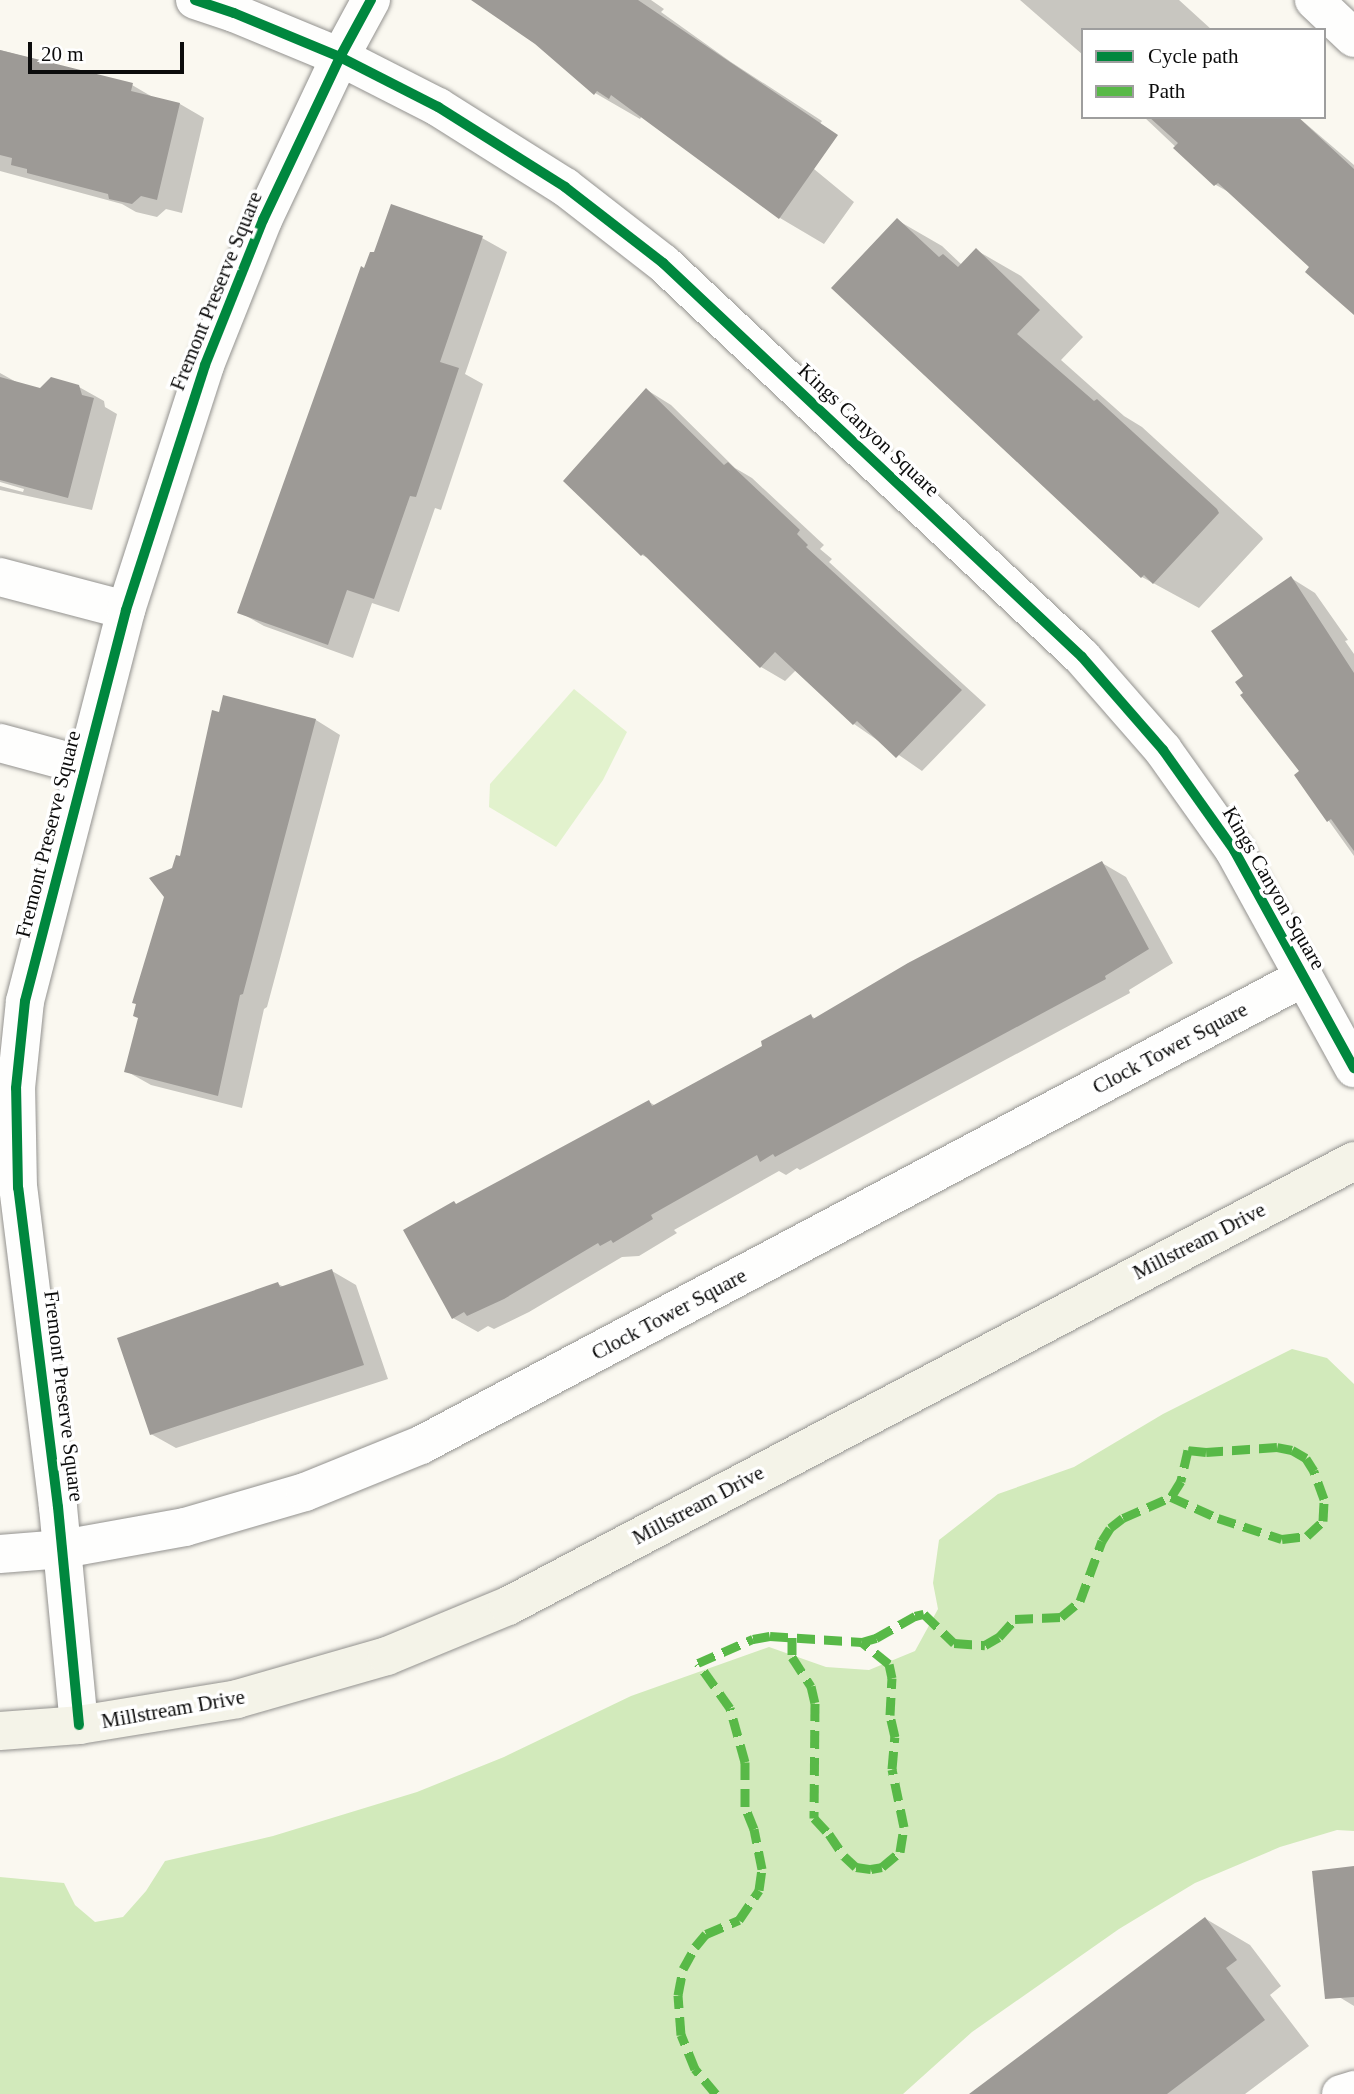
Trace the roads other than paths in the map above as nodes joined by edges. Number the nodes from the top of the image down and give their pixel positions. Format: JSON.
{"nodes":[{"id":1,"x":195,"y":0,"type":"edge"},
{"id":2,"x":371,"y":0,"type":"edge"},
{"id":3,"x":1314,"y":0,"type":"edge"},
{"id":4,"x":1354,"y":38,"type":"edge"},
{"id":5,"x":340,"y":57,"type":"junction"},
{"id":6,"x":0,"y":577,"type":"edge"},
{"id":7,"x":126,"y":610,"type":"junction"},
{"id":8,"x":0,"y":743,"type":"edge"},
{"id":9,"x":85,"y":766,"type":"junction"},
{"id":10,"x":1304,"y":977,"type":"junction"},
{"id":11,"x":1354,"y":1068,"type":"edge"},
{"id":12,"x":1354,"y":1161,"type":"edge"},
{"id":13,"x":63,"y":1549,"type":"junction"},
{"id":14,"x":0,"y":1554,"type":"edge"},
{"id":15,"x":79,"y":1725,"type":"junction"},
{"id":16,"x":0,"y":1731,"type":"edge"},
{"id":17,"x":1354,"y":2090,"type":"edge"},
{"id":18,"x":1341,"y":2094,"type":"edge"}],
"edges":[{"from":1,"to":5,"type":"street","name":"Kings Canyon Square"},
{"from":2,"to":5,"type":"street","name":"Fremont Preserve Square"},
{"from":3,"to":4,"type":"street"},
{"from":5,"to":7,"type":"street","name":"Fremont Preserve Square"},
{"from":5,"to":10,"type":"street","name":"Kings Canyon Square"},
{"from":6,"to":7,"type":"street"},
{"from":7,"to":9,"type":"street","name":"Fremont Preserve Square"},
{"from":8,"to":9,"type":"street"},
{"from":9,"to":13,"type":"street","name":"Fremont Preserve Square"},
{"from":10,"to":11,"type":"street","name":"Kings Canyon Square"},
{"from":10,"to":13,"type":"street","name":"Clock Tower Square"},
{"from":12,"to":15,"type":"street","name":"Millstream Drive"},
{"from":13,"to":14,"type":"street","name":"Clock Tower Square"},
{"from":13,"to":15,"type":"street","name":"Fremont Preserve Square"},
{"from":15,"to":16,"type":"street","name":"Millstream Drive"},
{"from":17,"to":18,"type":"street"}]}
